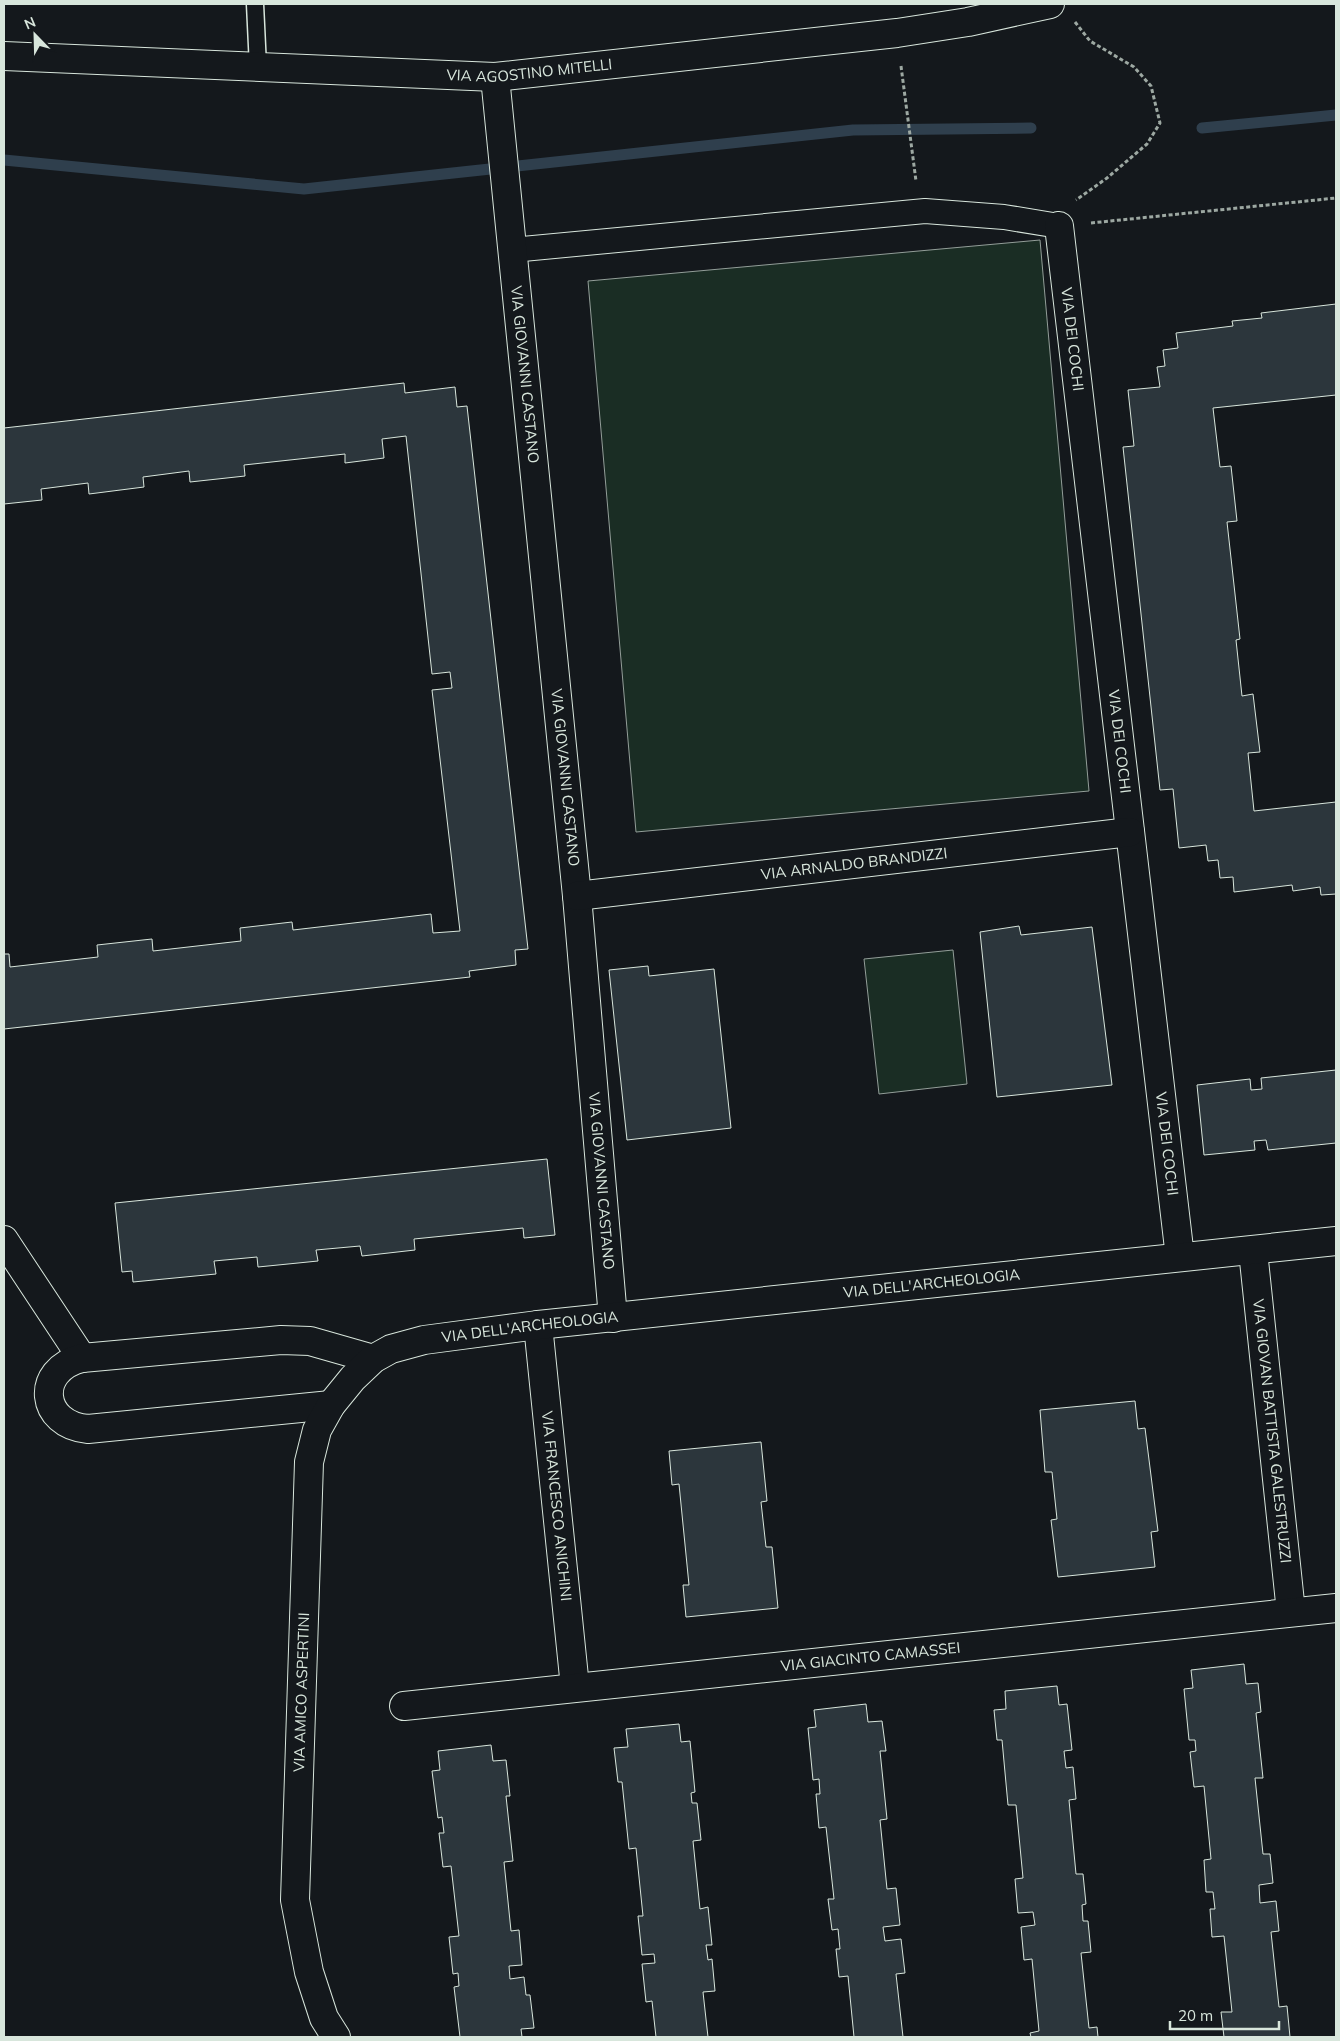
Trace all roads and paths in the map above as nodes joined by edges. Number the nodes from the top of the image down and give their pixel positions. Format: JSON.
{"nodes":[{"id":1,"x":254,"y":4,"type":"edge"},
{"id":2,"x":1050,"y":4,"type":"edge"},
{"id":3,"x":1073,"y":18,"type":"dead end"},
{"id":4,"x":897,"y":33,"type":"junction"},
{"id":5,"x":4,"y":56,"type":"edge"},
{"id":6,"x":258,"y":66,"type":"junction"},
{"id":7,"x":494,"y":76,"type":"junction"},
{"id":8,"x":911,"y":147,"type":"dead end"},
{"id":9,"x":1336,"y":198,"type":"edge"},
{"id":10,"x":1059,"y":226,"type":"junction"},
{"id":11,"x":512,"y":243,"type":"junction"},
{"id":12,"x":1130,"y":832,"type":"junction"},
{"id":13,"x":577,"y":896,"type":"junction"},
{"id":14,"x":4,"y":1240,"type":"edge"},
{"id":15,"x":1336,"y":1241,"type":"edge"},
{"id":16,"x":1253,"y":1251,"type":"junction"},
{"id":17,"x":1180,"y":1257,"type":"junction"},
{"id":18,"x":613,"y":1318,"type":"junction"},
{"id":19,"x":538,"y":1325,"type":"junction"},
{"id":20,"x":82,"y":1358,"type":"junction"},
{"id":21,"x":373,"y":1359,"type":"junction"},
{"id":22,"x":331,"y":1405,"type":"junction"},
{"id":23,"x":1336,"y":1608,"type":"edge"},
{"id":24,"x":1291,"y":1612,"type":"junction"},
{"id":25,"x":575,"y":1687,"type":"junction"},
{"id":26,"x":404,"y":1706,"type":"dead end"},
{"id":27,"x":336,"y":2037,"type":"edge"}],
"edges":[{"from":1,"to":6,"type":"lane"},
{"from":2,"to":4,"type":"street","name":"VIA AGOSTINO MITELLI"},
{"from":3,"to":10,"type":"path"},
{"from":4,"to":7,"type":"street","name":"VIA AGOSTINO MITELLI"},
{"from":4,"to":8,"type":"path"},
{"from":5,"to":6,"type":"street","name":"VIA AGOSTINO MITELLI"},
{"from":6,"to":7,"type":"street","name":"VIA AGOSTINO MITELLI"},
{"from":7,"to":11,"type":"street","name":"VIA GIOVANNI CASTANO"},
{"from":9,"to":10,"type":"path"},
{"from":10,"to":11,"type":"street"},
{"from":10,"to":12,"type":"street","name":"VIA DEI COCHI"},
{"from":11,"to":13,"type":"street","name":"VIA GIOVANNI CASTANO"},
{"from":12,"to":13,"type":"street","name":"VIA ARNALDO BRANDIZZI"},
{"from":12,"to":17,"type":"street","name":"VIA DEI COCHI"},
{"from":13,"to":18,"type":"street","name":"VIA GIOVANNI CASTANO"},
{"from":14,"to":20,"type":"street"},
{"from":15,"to":16,"type":"street","name":"VIA DELL'ARCHEOLOGIA"},
{"from":16,"to":17,"type":"street","name":"VIA DELL'ARCHEOLOGIA"},
{"from":16,"to":24,"type":"street","name":"VIA GIOVAN BATTISTA GALESTRUZZI"},
{"from":17,"to":18,"type":"street","name":"VIA DELL'ARCHEOLOGIA"},
{"from":18,"to":19,"type":"street","name":"VIA DELL'ARCHEOLOGIA"},
{"from":19,"to":21,"type":"street","name":"VIA DELL'ARCHEOLOGIA"},
{"from":19,"to":25,"type":"street","name":"VIA FRANCESCO ANICHINI"},
{"from":20,"to":21,"type":"street"},
{"from":20,"to":22,"type":"street"},
{"from":21,"to":22,"type":"street","name":"VIA AMICO ASPERTINI"},
{"from":22,"to":27,"type":"street","name":"VIA AMICO ASPERTINI"},
{"from":23,"to":24,"type":"street","name":"VIA GIACINTO CAMASSEI"},
{"from":24,"to":25,"type":"street","name":"VIA GIACINTO CAMASSEI"},
{"from":25,"to":26,"type":"street","name":"VIA GIACINTO CAMASSEI"}]}
